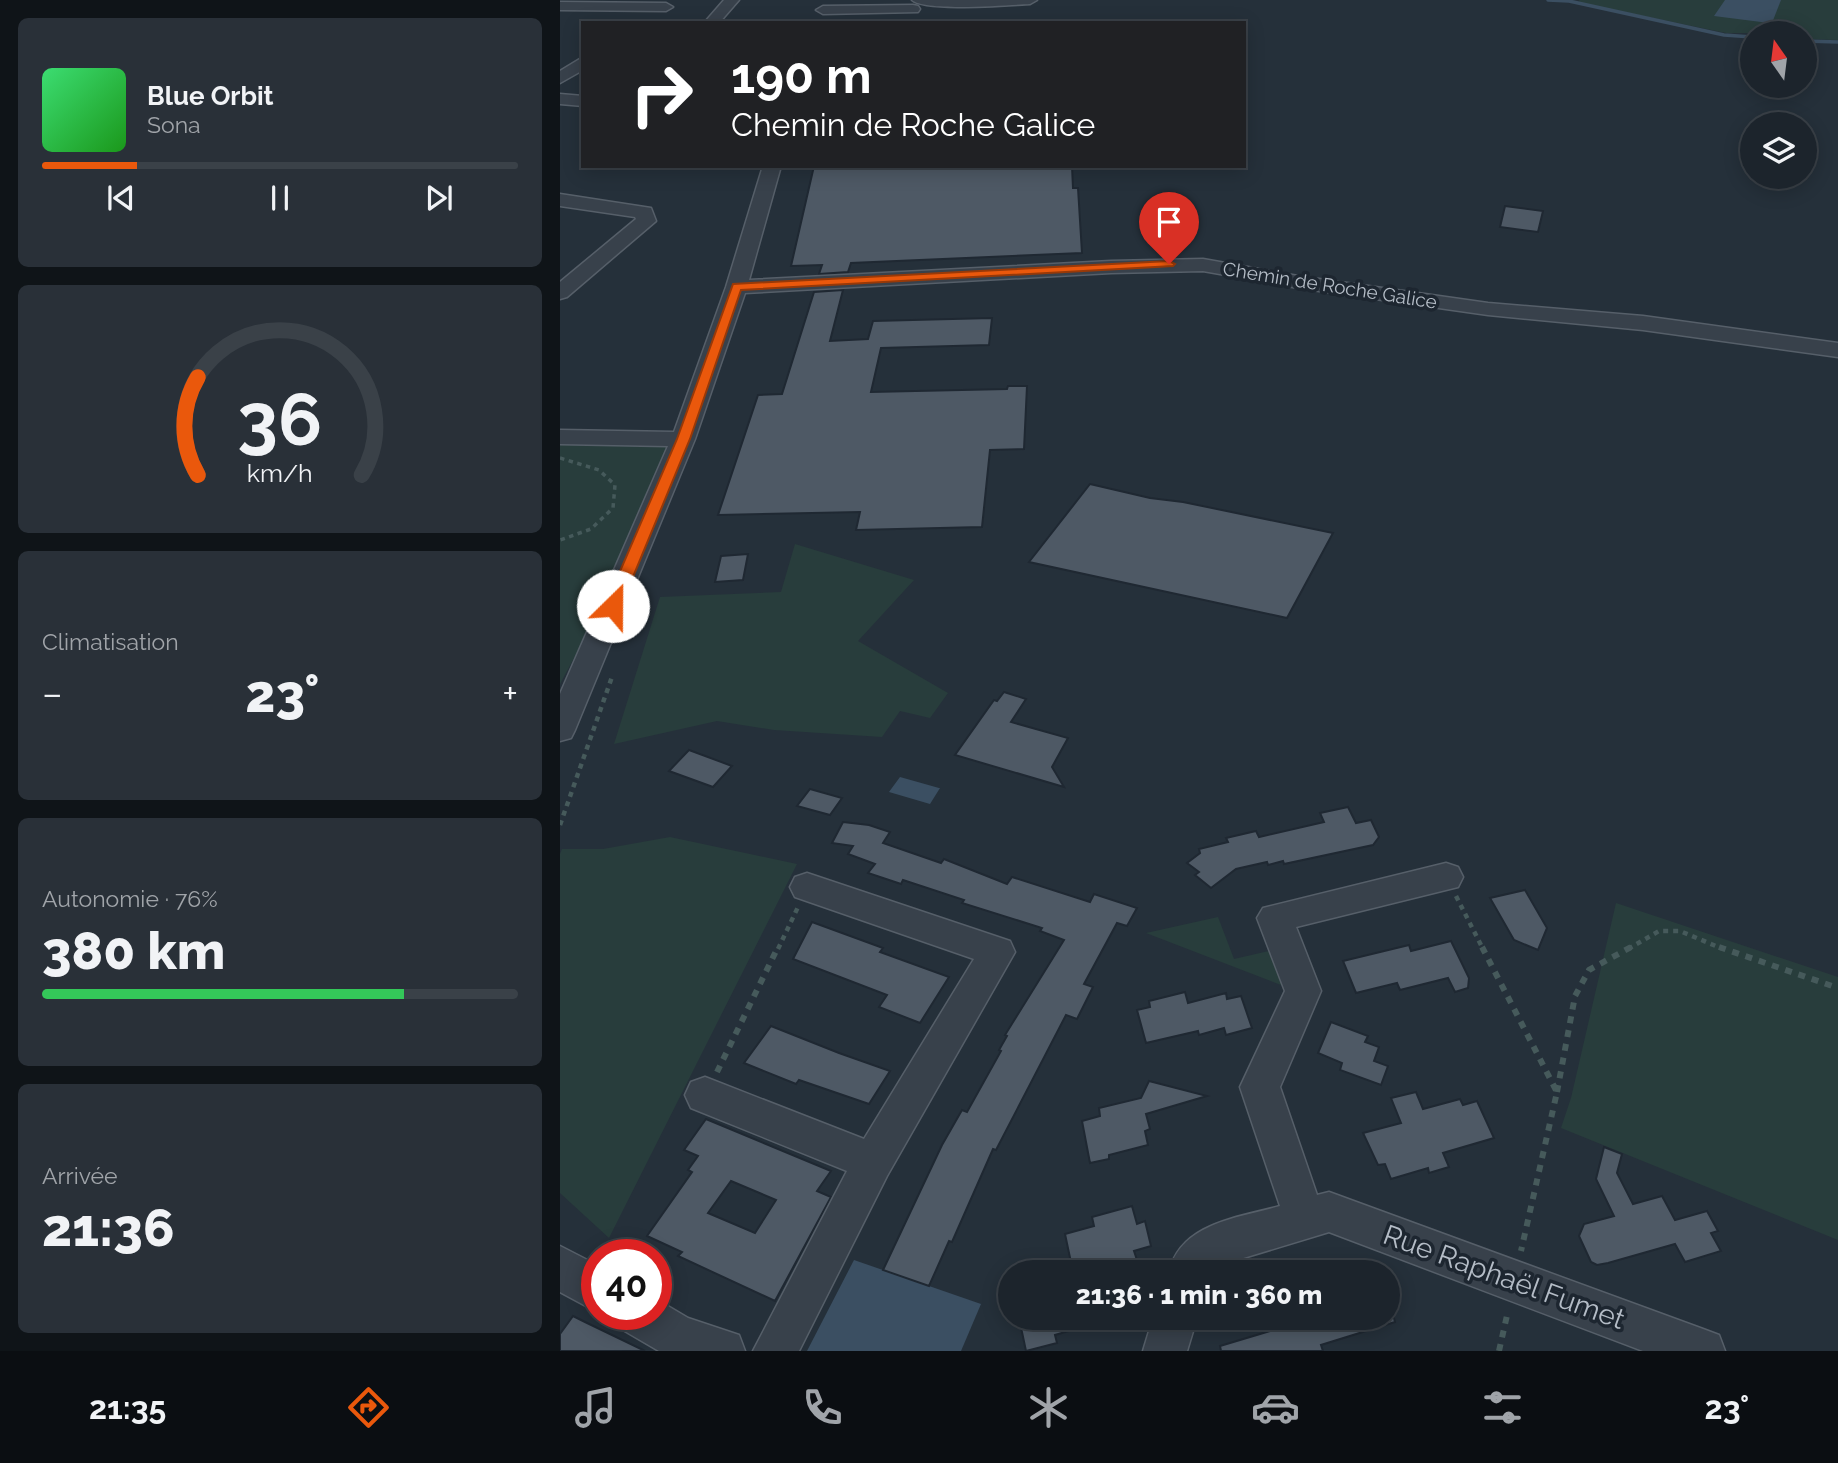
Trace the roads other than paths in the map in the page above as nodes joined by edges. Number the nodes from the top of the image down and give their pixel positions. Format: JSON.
{"nodes":[{"id":1,"x":732,"y":0,"type":"edge"},
{"id":2,"x":1030,"y":0,"type":"edge"},
{"id":3,"x":669,"y":4,"type":"edge"},
{"id":4,"x":916,"y":4,"type":"edge"},
{"id":5,"x":560,"y":6,"type":"edge"},
{"id":6,"x":823,"y":11,"type":"edge"},
{"id":7,"x":653,"y":21,"type":"edge"},
{"id":8,"x":713,"y":21,"type":"edge"},
{"id":9,"x":579,"y":54,"type":"edge"},
{"id":10,"x":560,"y":78,"type":"edge"},
{"id":11,"x":560,"y":99,"type":"edge"},
{"id":12,"x":581,"y":101,"type":"edge"},
{"id":13,"x":771,"y":168,"type":"edge"},
{"id":14,"x":560,"y":200,"type":"edge"},
{"id":15,"x":737,"y":287,"type":"junction"},
{"id":16,"x":560,"y":293,"type":"edge"},
{"id":17,"x":1838,"y":350,"type":"edge"},
{"id":18,"x":560,"y":438,"type":"edge"},
{"id":19,"x":683,"y":439,"type":"junction"},
{"id":20,"x":560,"y":730,"type":"edge"},
{"id":21,"x":1446,"y":877,"type":"road end"},
{"id":22,"x":807,"y":887,"type":"road end"},
{"id":23,"x":705,"y":1096,"type":"road end"},
{"id":24,"x":873,"y":1163,"type":"junction"},
{"id":25,"x":1305,"y":1219,"type":"junction"},
{"id":26,"x":1198,"y":1260,"type":"edge"},
{"id":27,"x":560,"y":1268,"type":"edge"},
{"id":28,"x":581,"y":1280,"type":"edge"},
{"id":29,"x":666,"y":1330,"type":"edge"},
{"id":30,"x":1171,"y":1330,"type":"edge"},
{"id":31,"x":723,"y":1351,"type":"edge"},
{"id":32,"x":775,"y":1351,"type":"edge"},
{"id":33,"x":1165,"y":1351,"type":"edge"},
{"id":34,"x":1703,"y":1351,"type":"edge"}],
"edges":[{"from":1,"to":8,"type":"street"},
{"from":2,"to":4,"type":"street"},
{"from":3,"to":5,"type":"street"},
{"from":3,"to":7,"type":"street"},
{"from":4,"to":6,"type":"street"},
{"from":9,"to":10,"type":"street"},
{"from":11,"to":12,"type":"street"},
{"from":13,"to":15,"type":"street"},
{"from":14,"to":16,"type":"street"},
{"from":15,"to":17,"type":"street","name":"Chemin de Roche Galice"},
{"from":15,"to":19,"type":"street"},
{"from":18,"to":19,"type":"street"},
{"from":19,"to":20,"type":"street"},
{"from":21,"to":25,"type":"street"},
{"from":22,"to":24,"type":"street"},
{"from":23,"to":24,"type":"street"},
{"from":24,"to":32,"type":"street"},
{"from":25,"to":26,"type":"street","name":"Rue Raphaël Fumet"},
{"from":25,"to":34,"type":"street","name":"Rue Raphaël Fumet"},
{"from":27,"to":28,"type":"street"},
{"from":29,"to":31,"type":"street"},
{"from":30,"to":33,"type":"street"}]}
